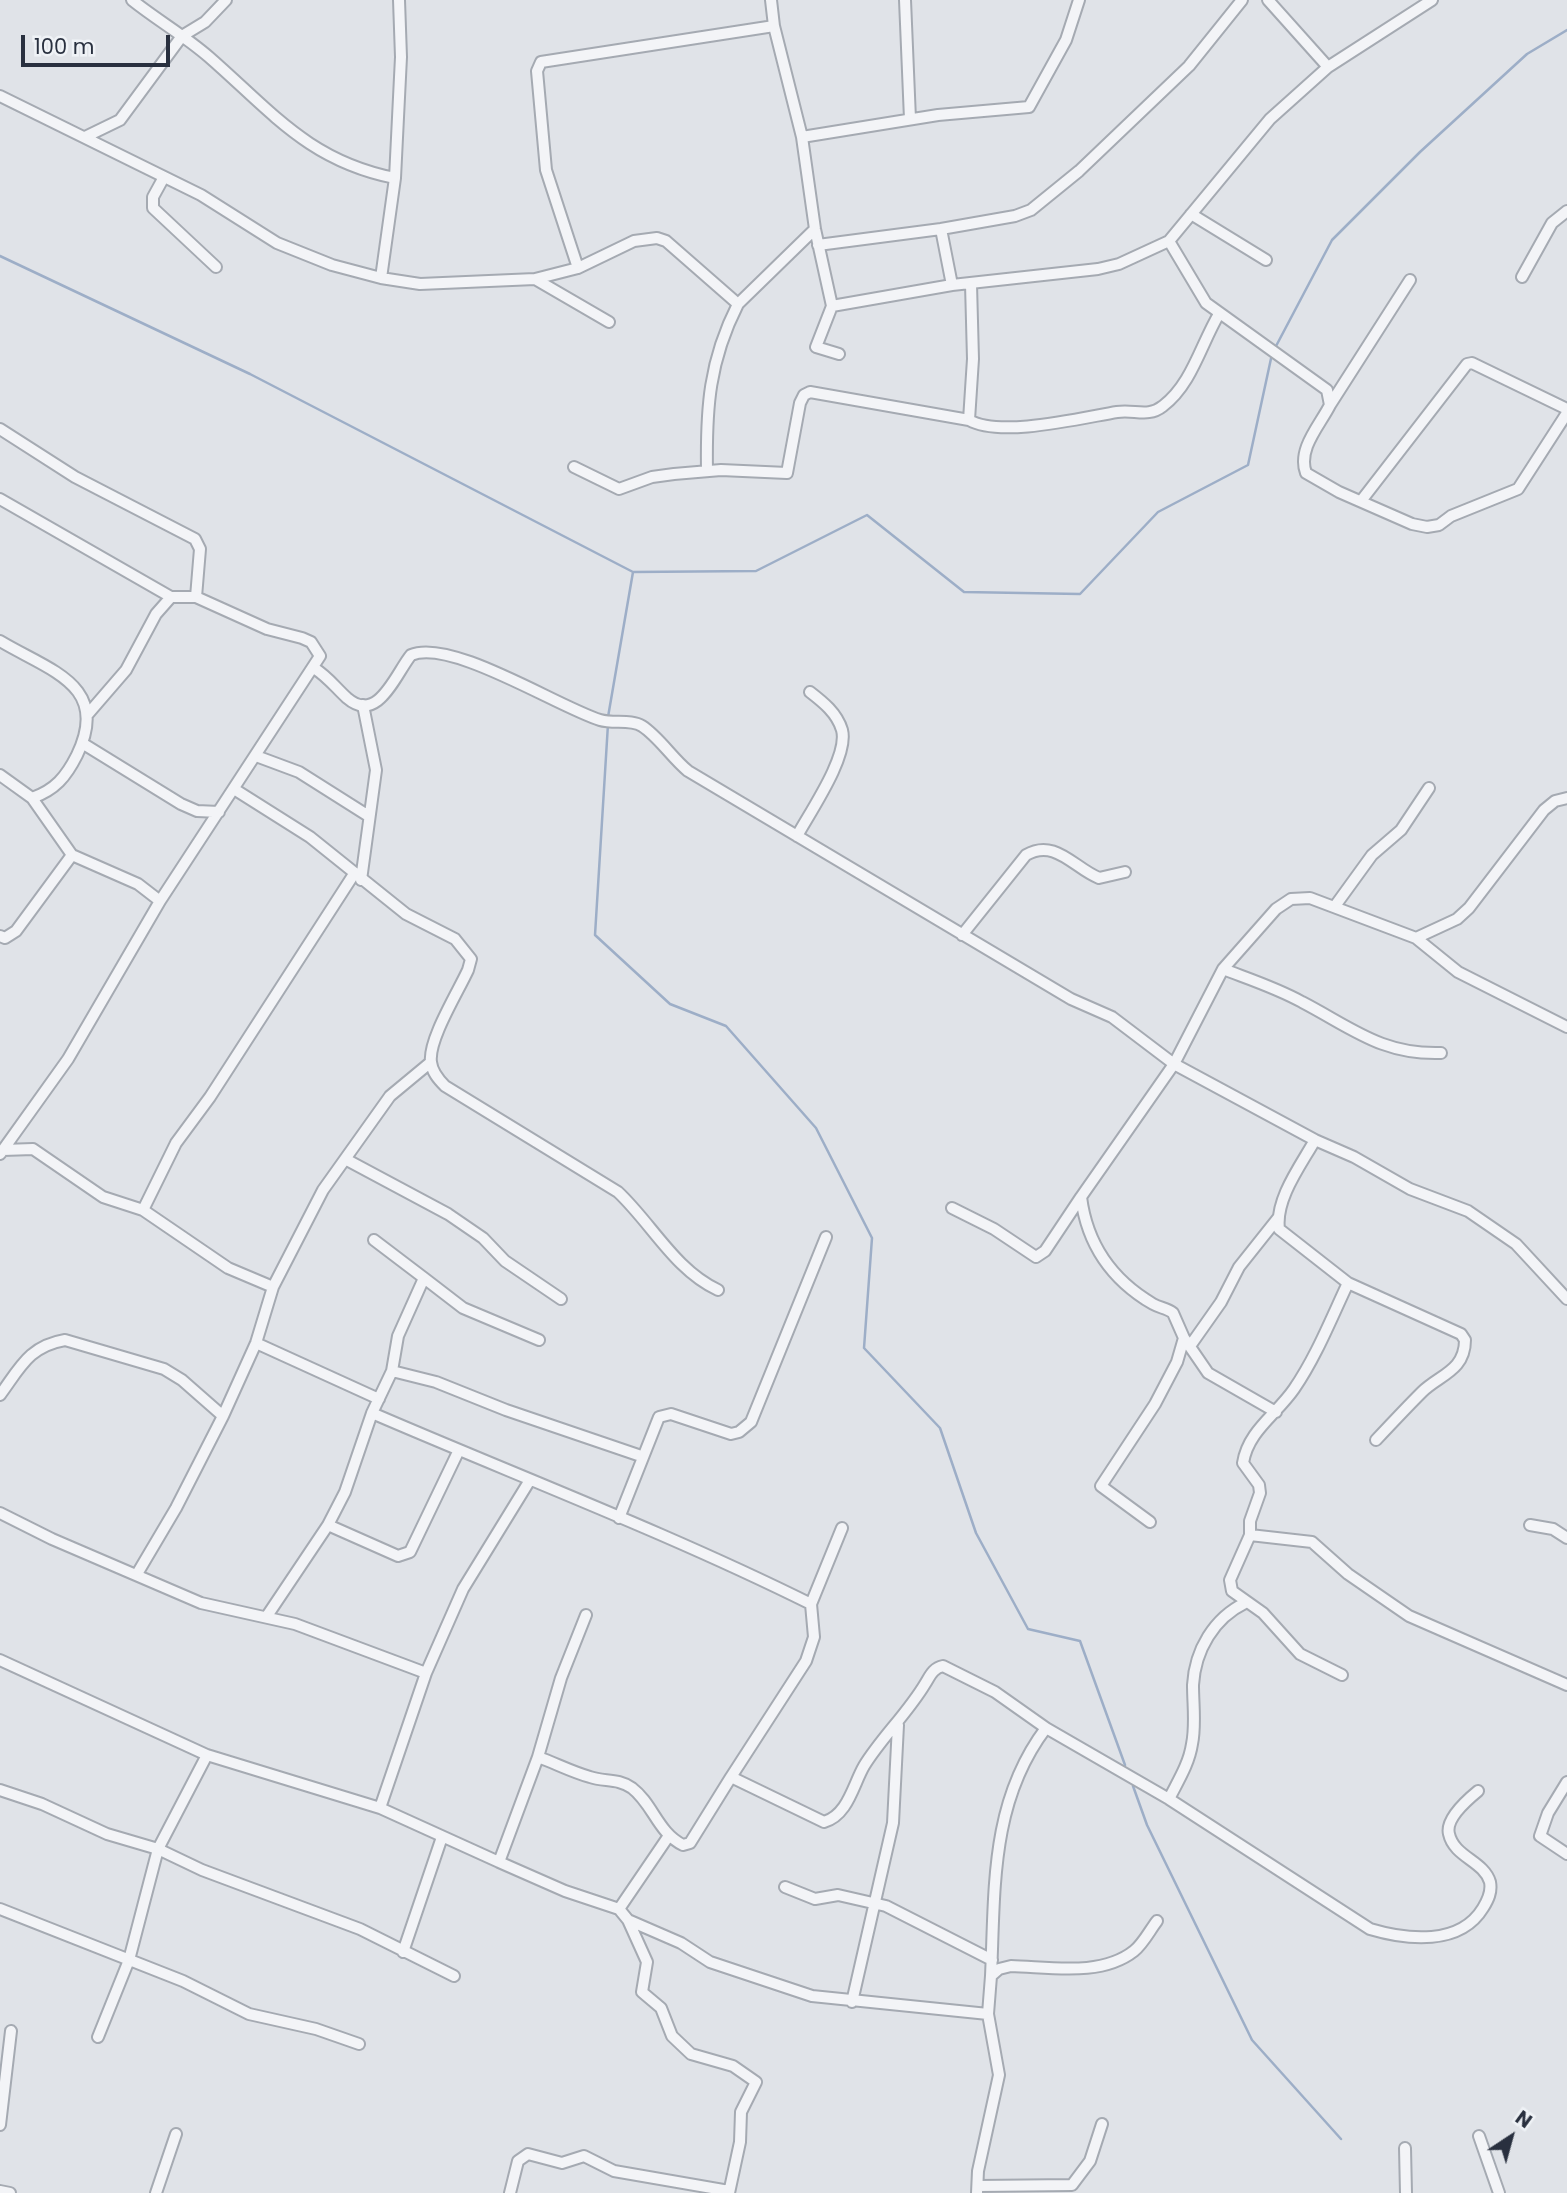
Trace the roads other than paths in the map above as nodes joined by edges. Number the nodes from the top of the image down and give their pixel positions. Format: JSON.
{"nodes":[{"id":1,"x":132,"y":0,"type":"edge"},
{"id":2,"x":226,"y":0,"type":"edge"},
{"id":3,"x":399,"y":0,"type":"edge"},
{"id":4,"x":771,"y":0,"type":"edge"},
{"id":5,"x":905,"y":0,"type":"edge"},
{"id":6,"x":1079,"y":0,"type":"edge"},
{"id":7,"x":1242,"y":0,"type":"edge"},
{"id":8,"x":1268,"y":0,"type":"edge"},
{"id":9,"x":1432,"y":0,"type":"edge"},
{"id":10,"x":774,"y":26,"type":"junction"},
{"id":11,"x":182,"y":36,"type":"junction"},
{"id":12,"x":1328,"y":67,"type":"junction"},
{"id":13,"x":0,"y":96,"type":"edge"},
{"id":14,"x":909,"y":119,"type":"junction"},
{"id":15,"x":85,"y":137,"type":"junction"},
{"id":16,"x":802,"y":137,"type":"junction"},
{"id":17,"x":164,"y":177,"type":"junction"},
{"id":18,"x":395,"y":178,"type":"junction"},
{"id":19,"x":1567,"y":211,"type":"edge"},
{"id":20,"x":1191,"y":214,"type":"junction"},
{"id":21,"x":815,"y":229,"type":"junction"},
{"id":22,"x":941,"y":229,"type":"junction"},
{"id":23,"x":1169,"y":241,"type":"junction"},
{"id":24,"x":818,"y":245,"type":"junction"},
{"id":25,"x":1266,"y":260,"type":"dead end"},
{"id":26,"x":216,"y":267,"type":"dead end"},
{"id":27,"x":578,"y":268,"type":"junction"},
{"id":28,"x":1522,"y":277,"type":"dead end"},
{"id":29,"x":381,"y":278,"type":"junction"},
{"id":30,"x":535,"y":279,"type":"junction"},
{"id":31,"x":1410,"y":281,"type":"dead end"},
{"id":32,"x":971,"y":284,"type":"junction"},
{"id":33,"x":952,"y":285,"type":"junction"},
{"id":34,"x":738,"y":304,"type":"junction"},
{"id":35,"x":832,"y":306,"type":"junction"},
{"id":36,"x":1219,"y":314,"type":"junction"},
{"id":37,"x":609,"y":322,"type":"dead end"},
{"id":38,"x":839,"y":354,"type":"dead end"},
{"id":39,"x":1331,"y":405,"type":"junction"},
{"id":40,"x":1567,"y":411,"type":"edge"},
{"id":41,"x":969,"y":420,"type":"junction"},
{"id":42,"x":0,"y":429,"type":"edge"},
{"id":43,"x":574,"y":467,"type":"dead end"},
{"id":44,"x":707,"y":471,"type":"junction"},
{"id":45,"x":0,"y":499,"type":"edge"},
{"id":46,"x":1360,"y":500,"type":"junction"},
{"id":47,"x":171,"y":597,"type":"junction"},
{"id":48,"x":196,"y":597,"type":"junction"},
{"id":49,"x":0,"y":641,"type":"edge"},
{"id":50,"x":314,"y":667,"type":"junction"},
{"id":51,"x":810,"y":692,"type":"dead end"},
{"id":52,"x":363,"y":705,"type":"junction"},
{"id":53,"x":88,"y":714,"type":"junction"},
{"id":54,"x":82,"y":743,"type":"junction"},
{"id":55,"x":256,"y":756,"type":"junction"},
{"id":56,"x":0,"y":775,"type":"edge"},
{"id":57,"x":1429,"y":788,"type":"dead end"},
{"id":58,"x":234,"y":789,"type":"junction"},
{"id":59,"x":32,"y":798,"type":"junction"},
{"id":60,"x":1567,"y":798,"type":"edge"},
{"id":61,"x":219,"y":812,"type":"junction"},
{"id":62,"x":367,"y":816,"type":"junction"},
{"id":63,"x":797,"y":836,"type":"junction"},
{"id":64,"x":72,"y":855,"type":"junction"},
{"id":65,"x":1125,"y":873,"type":"dead end"},
{"id":66,"x":357,"y":877,"type":"junction"},
{"id":67,"x":160,"y":901,"type":"junction"},
{"id":68,"x":1335,"y":906,"type":"junction"},
{"id":69,"x":962,"y":935,"type":"junction"},
{"id":70,"x":0,"y":936,"type":"edge"},
{"id":71,"x":1416,"y":938,"type":"junction"},
{"id":72,"x":1223,"y":969,"type":"junction"},
{"id":73,"x":1567,"y":1027,"type":"edge"},
{"id":74,"x":1441,"y":1053,"type":"dead end"},
{"id":75,"x":431,"y":1062,"type":"junction"},
{"id":76,"x":1174,"y":1064,"type":"junction"},
{"id":77,"x":1315,"y":1140,"type":"junction"},
{"id":78,"x":1,"y":1152,"type":"edge"},
{"id":79,"x":347,"y":1160,"type":"junction"},
{"id":80,"x":1081,"y":1197,"type":"junction"},
{"id":81,"x":952,"y":1208,"type":"dead end"},
{"id":82,"x":143,"y":1210,"type":"junction"},
{"id":83,"x":1278,"y":1218,"type":"junction"},
{"id":84,"x":826,"y":1237,"type":"dead end"},
{"id":85,"x":374,"y":1240,"type":"dead end"},
{"id":86,"x":424,"y":1278,"type":"junction"},
{"id":87,"x":1348,"y":1283,"type":"junction"},
{"id":88,"x":273,"y":1287,"type":"junction"},
{"id":89,"x":718,"y":1290,"type":"dead end"},
{"id":90,"x":561,"y":1299,"type":"dead end"},
{"id":91,"x":1567,"y":1299,"type":"edge"},
{"id":92,"x":538,"y":1340,"type":"dead end"},
{"id":93,"x":1187,"y":1342,"type":"junction"},
{"id":94,"x":256,"y":1343,"type":"junction"},
{"id":95,"x":392,"y":1371,"type":"junction"},
{"id":96,"x":0,"y":1395,"type":"edge"},
{"id":97,"x":379,"y":1399,"type":"junction"},
{"id":98,"x":1276,"y":1412,"type":"junction"},
{"id":99,"x":372,"y":1413,"type":"junction"},
{"id":100,"x":223,"y":1416,"type":"junction"},
{"id":101,"x":1376,"y":1440,"type":"dead end"},
{"id":102,"x":458,"y":1452,"type":"junction"},
{"id":103,"x":641,"y":1456,"type":"junction"},
{"id":104,"x":530,"y":1480,"type":"junction"},
{"id":105,"x":0,"y":1513,"type":"edge"},
{"id":106,"x":619,"y":1518,"type":"junction"},
{"id":107,"x":1150,"y":1522,"type":"dead end"},
{"id":108,"x":328,"y":1525,"type":"junction"},
{"id":109,"x":1530,"y":1525,"type":"dead end"},
{"id":110,"x":842,"y":1528,"type":"dead end"},
{"id":111,"x":1250,"y":1535,"type":"junction"},
{"id":112,"x":1567,"y":1538,"type":"edge"},
{"id":113,"x":137,"y":1574,"type":"junction"},
{"id":114,"x":1245,"y":1603,"type":"junction"},
{"id":115,"x":811,"y":1604,"type":"junction"},
{"id":116,"x":586,"y":1615,"type":"dead end"},
{"id":117,"x":267,"y":1616,"type":"junction"},
{"id":118,"x":0,"y":1660,"type":"edge"},
{"id":119,"x":426,"y":1673,"type":"junction"},
{"id":120,"x":1342,"y":1675,"type":"dead end"},
{"id":121,"x":1567,"y":1685,"type":"edge"},
{"id":122,"x":898,"y":1725,"type":"junction"},
{"id":123,"x":1046,"y":1728,"type":"junction"},
{"id":124,"x":207,"y":1755,"type":"junction"},
{"id":125,"x":538,"y":1757,"type":"junction"},
{"id":126,"x":731,"y":1777,"type":"junction"},
{"id":127,"x":1567,"y":1782,"type":"edge"},
{"id":128,"x":0,"y":1790,"type":"edge"},
{"id":129,"x":1478,"y":1791,"type":"dead end"},
{"id":130,"x":1169,"y":1798,"type":"junction"},
{"id":131,"x":380,"y":1808,"type":"junction"},
{"id":132,"x":442,"y":1837,"type":"junction"},
{"id":133,"x":667,"y":1837,"type":"junction"},
{"id":134,"x":158,"y":1849,"type":"junction"},
{"id":135,"x":1567,"y":1854,"type":"edge"},
{"id":136,"x":499,"y":1862,"type":"junction"},
{"id":137,"x":785,"y":1887,"type":"dead end"},
{"id":138,"x":877,"y":1903,"type":"junction"},
{"id":139,"x":0,"y":1909,"type":"edge"},
{"id":140,"x":619,"y":1909,"type":"junction"},
{"id":141,"x":628,"y":1920,"type":"junction"},
{"id":142,"x":1157,"y":1921,"type":"dead end"},
{"id":143,"x":403,"y":1952,"type":"junction"},
{"id":144,"x":129,"y":1960,"type":"junction"},
{"id":145,"x":992,"y":1960,"type":"junction"},
{"id":146,"x":454,"y":1976,"type":"dead end"},
{"id":147,"x":991,"y":1976,"type":"junction"},
{"id":148,"x":852,"y":2002,"type":"junction"},
{"id":149,"x":988,"y":2014,"type":"junction"},
{"id":150,"x":11,"y":2031,"type":"dead end"},
{"id":151,"x":98,"y":2037,"type":"dead end"},
{"id":152,"x":359,"y":2044,"type":"dead end"},
{"id":153,"x":1102,"y":2124,"type":"dead end"},
{"id":154,"x":0,"y":2125,"type":"edge"},
{"id":155,"x":176,"y":2134,"type":"dead end"},
{"id":156,"x":1479,"y":2136,"type":"dead end"},
{"id":157,"x":1405,"y":2148,"type":"dead end"},
{"id":158,"x":977,"y":2189,"type":"edge"},
{"id":159,"x":0,"y":2191,"type":"edge"},
{"id":160,"x":729,"y":2192,"type":"edge"},
{"id":161,"x":10,"y":2193,"type":"edge"},
{"id":162,"x":156,"y":2193,"type":"edge"},
{"id":163,"x":510,"y":2193,"type":"edge"},
{"id":164,"x":1406,"y":2193,"type":"edge"},
{"id":165,"x":1499,"y":2193,"type":"edge"}],
"edges":[{"from":1,"to":11,"type":"street"},
{"from":2,"to":11,"type":"street"},
{"from":3,"to":18,"type":"street"},
{"from":4,"to":10,"type":"street"},
{"from":5,"to":14,"type":"street"},
{"from":6,"to":14,"type":"street"},
{"from":7,"to":22,"type":"street"},
{"from":8,"to":12,"type":"street"},
{"from":9,"to":12,"type":"street"},
{"from":10,"to":16,"type":"street"},
{"from":10,"to":27,"type":"street"},
{"from":11,"to":15,"type":"street"},
{"from":11,"to":18,"type":"street"},
{"from":12,"to":20,"type":"street"},
{"from":13,"to":15,"type":"street"},
{"from":14,"to":16,"type":"street"},
{"from":15,"to":17,"type":"street"},
{"from":16,"to":21,"type":"street"},
{"from":17,"to":26,"type":"street"},
{"from":17,"to":29,"type":"street"},
{"from":18,"to":29,"type":"street"},
{"from":19,"to":28,"type":"street"},
{"from":20,"to":23,"type":"street"},
{"from":20,"to":25,"type":"street"},
{"from":21,"to":24,"type":"street"},
{"from":21,"to":34,"type":"street"},
{"from":22,"to":24,"type":"street"},
{"from":22,"to":33,"type":"street"},
{"from":23,"to":32,"type":"street"},
{"from":23,"to":36,"type":"street"},
{"from":24,"to":35,"type":"street"},
{"from":27,"to":30,"type":"street"},
{"from":27,"to":34,"type":"street"},
{"from":29,"to":30,"type":"street"},
{"from":30,"to":37,"type":"street"},
{"from":31,"to":39,"type":"street"},
{"from":32,"to":33,"type":"street"},
{"from":32,"to":41,"type":"street"},
{"from":33,"to":35,"type":"street"},
{"from":34,"to":44,"type":"street"},
{"from":35,"to":38,"type":"street"},
{"from":36,"to":39,"type":"street"},
{"from":36,"to":41,"type":"street"},
{"from":39,"to":46,"type":"street"},
{"from":40,"to":46,"type":"street"},
{"from":40,"to":46,"type":"street"},
{"from":41,"to":44,"type":"street"},
{"from":42,"to":48,"type":"street"},
{"from":43,"to":44,"type":"street"},
{"from":45,"to":47,"type":"street"},
{"from":47,"to":48,"type":"street"},
{"from":47,"to":53,"type":"street"},
{"from":48,"to":50,"type":"street"},
{"from":49,"to":53,"type":"street"},
{"from":50,"to":52,"type":"street"},
{"from":50,"to":55,"type":"street"},
{"from":51,"to":63,"type":"street"},
{"from":52,"to":62,"type":"street"},
{"from":52,"to":63,"type":"street"},
{"from":53,"to":54,"type":"street"},
{"from":54,"to":59,"type":"street"},
{"from":54,"to":61,"type":"street"},
{"from":55,"to":58,"type":"street"},
{"from":55,"to":62,"type":"street"},
{"from":56,"to":59,"type":"street"},
{"from":57,"to":68,"type":"street"},
{"from":58,"to":61,"type":"street"},
{"from":58,"to":66,"type":"street"},
{"from":59,"to":64,"type":"street"},
{"from":60,"to":71,"type":"street"},
{"from":61,"to":67,"type":"street"},
{"from":62,"to":66,"type":"street"},
{"from":63,"to":69,"type":"street"},
{"from":64,"to":67,"type":"street"},
{"from":64,"to":70,"type":"street"},
{"from":65,"to":69,"type":"street"},
{"from":66,"to":75,"type":"street"},
{"from":66,"to":82,"type":"street"},
{"from":67,"to":78,"type":"street"},
{"from":68,"to":71,"type":"street"},
{"from":68,"to":72,"type":"street"},
{"from":69,"to":76,"type":"street"},
{"from":71,"to":73,"type":"street"},
{"from":72,"to":74,"type":"street"},
{"from":72,"to":76,"type":"street"},
{"from":75,"to":79,"type":"street"},
{"from":75,"to":89,"type":"street"},
{"from":76,"to":77,"type":"street"},
{"from":76,"to":80,"type":"street"},
{"from":77,"to":83,"type":"street"},
{"from":77,"to":91,"type":"street"},
{"from":78,"to":82,"type":"street"},
{"from":79,"to":88,"type":"street"},
{"from":79,"to":90,"type":"street"},
{"from":80,"to":81,"type":"street"},
{"from":80,"to":93,"type":"street"},
{"from":82,"to":88,"type":"street"},
{"from":83,"to":87,"type":"street"},
{"from":83,"to":93,"type":"street"},
{"from":84,"to":103,"type":"street"},
{"from":85,"to":86,"type":"street"},
{"from":86,"to":92,"type":"street"},
{"from":86,"to":95,"type":"street"},
{"from":87,"to":98,"type":"street"},
{"from":87,"to":101,"type":"street"},
{"from":88,"to":94,"type":"street"},
{"from":93,"to":98,"type":"street"},
{"from":93,"to":107,"type":"street"},
{"from":94,"to":97,"type":"street"},
{"from":94,"to":100,"type":"street"},
{"from":95,"to":97,"type":"street"},
{"from":95,"to":103,"type":"street"},
{"from":96,"to":100,"type":"street"},
{"from":97,"to":99,"type":"street"},
{"from":98,"to":111,"type":"street"},
{"from":99,"to":102,"type":"street"},
{"from":99,"to":108,"type":"street"},
{"from":100,"to":113,"type":"street"},
{"from":102,"to":104,"type":"street"},
{"from":102,"to":108,"type":"street"},
{"from":103,"to":106,"type":"street"},
{"from":104,"to":106,"type":"street"},
{"from":104,"to":119,"type":"street"},
{"from":105,"to":113,"type":"street"},
{"from":106,"to":115,"type":"street"},
{"from":108,"to":117,"type":"street"},
{"from":109,"to":112,"type":"street"},
{"from":110,"to":115,"type":"street"},
{"from":111,"to":114,"type":"street"},
{"from":111,"to":121,"type":"street"},
{"from":113,"to":117,"type":"street"},
{"from":114,"to":120,"type":"street"},
{"from":114,"to":130,"type":"street"},
{"from":115,"to":126,"type":"street"},
{"from":116,"to":125,"type":"street"},
{"from":117,"to":119,"type":"street"},
{"from":118,"to":124,"type":"street"},
{"from":119,"to":131,"type":"street"},
{"from":122,"to":123,"type":"street"},
{"from":122,"to":126,"type":"street"},
{"from":122,"to":138,"type":"street"},
{"from":123,"to":130,"type":"street"},
{"from":123,"to":145,"type":"street"},
{"from":124,"to":131,"type":"street"},
{"from":124,"to":134,"type":"street"},
{"from":125,"to":133,"type":"street"},
{"from":125,"to":136,"type":"street"},
{"from":126,"to":133,"type":"street"},
{"from":127,"to":135,"type":"street"},
{"from":128,"to":134,"type":"street"},
{"from":129,"to":130,"type":"street"},
{"from":131,"to":132,"type":"street"},
{"from":132,"to":136,"type":"street"},
{"from":132,"to":143,"type":"street"},
{"from":133,"to":140,"type":"street"},
{"from":134,"to":143,"type":"street"},
{"from":134,"to":144,"type":"street"},
{"from":136,"to":140,"type":"street"},
{"from":137,"to":138,"type":"street"},
{"from":138,"to":145,"type":"street"},
{"from":138,"to":148,"type":"street"},
{"from":139,"to":144,"type":"street"},
{"from":140,"to":141,"type":"street"},
{"from":141,"to":148,"type":"street"},
{"from":141,"to":160,"type":"street"},
{"from":142,"to":147,"type":"street"},
{"from":143,"to":146,"type":"street"},
{"from":144,"to":151,"type":"street"},
{"from":144,"to":152,"type":"street"},
{"from":145,"to":147,"type":"street"},
{"from":147,"to":149,"type":"street"},
{"from":148,"to":149,"type":"street"},
{"from":149,"to":158,"type":"street"},
{"from":150,"to":154,"type":"street"},
{"from":153,"to":158,"type":"street"},
{"from":155,"to":162,"type":"street"},
{"from":156,"to":165,"type":"street"},
{"from":157,"to":164,"type":"street"},
{"from":159,"to":161,"type":"street"},
{"from":160,"to":163,"type":"street"}]}
